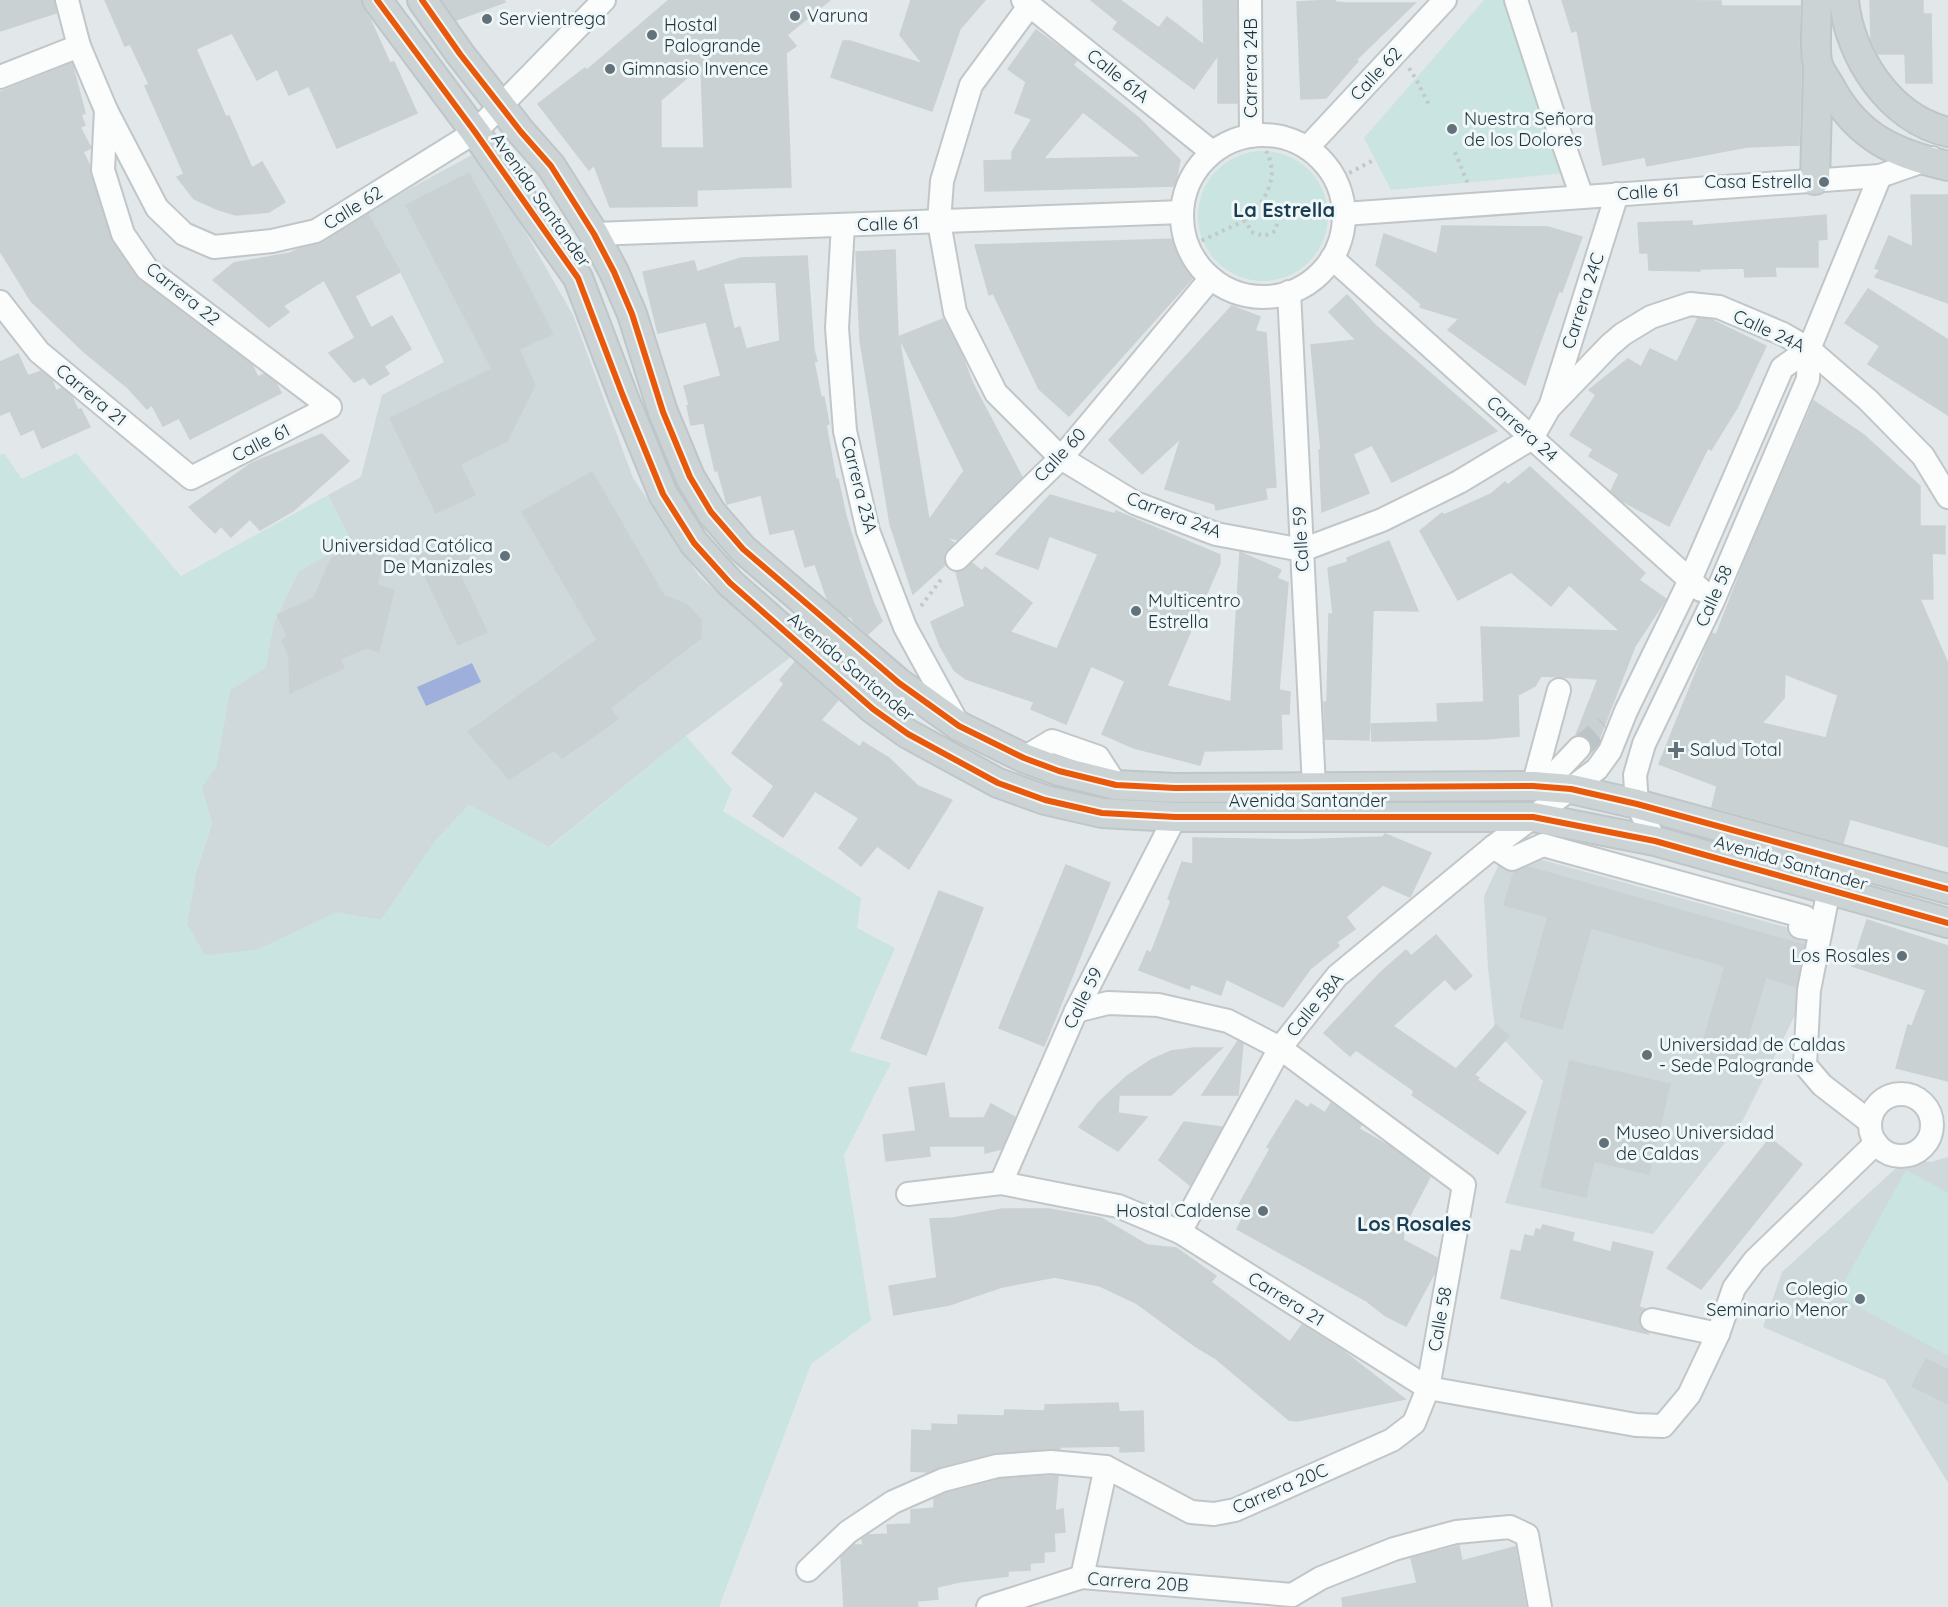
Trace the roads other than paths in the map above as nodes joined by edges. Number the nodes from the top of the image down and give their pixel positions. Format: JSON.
{"nodes":[{"id":1,"x":67,"y":0,"type":"edge"},
{"id":2,"x":377,"y":0,"type":"edge"},
{"id":3,"x":422,"y":0,"type":"edge"},
{"id":4,"x":604,"y":0,"type":"edge"},
{"id":5,"x":1250,"y":0,"type":"edge"},
{"id":6,"x":1445,"y":0,"type":"edge"},
{"id":7,"x":1516,"y":0,"type":"edge"},
{"id":8,"x":1808,"y":0,"type":"edge"},
{"id":9,"x":1817,"y":0,"type":"edge"},
{"id":10,"x":1844,"y":0,"type":"edge"},
{"id":11,"x":1027,"y":3,"type":"edge"},
{"id":12,"x":79,"y":46,"type":"junction"},
{"id":13,"x":1818,"y":64,"type":"junction"},
{"id":14,"x":0,"y":77,"type":"edge"},
{"id":15,"x":502,"y":105,"type":"junction"},
{"id":16,"x":106,"y":110,"type":"junction"},
{"id":17,"x":475,"y":132,"type":"junction"},
{"id":18,"x":1948,"y":132,"type":"edge"},
{"id":19,"x":1251,"y":136,"type":"junction"},
{"id":20,"x":1307,"y":148,"type":"junction"},
{"id":21,"x":1212,"y":152,"type":"junction"},
{"id":22,"x":1940,"y":160,"type":"edge"},
{"id":23,"x":1880,"y":176,"type":"junction"},
{"id":24,"x":1815,"y":180,"type":"junction"},
{"id":25,"x":1617,"y":194,"type":"junction"},
{"id":26,"x":1582,"y":197,"type":"junction"},
{"id":27,"x":1182,"y":212,"type":"junction"},
{"id":28,"x":1344,"y":214,"type":"junction"},
{"id":29,"x":939,"y":222,"type":"junction"},
{"id":30,"x":843,"y":225,"type":"junction"},
{"id":31,"x":594,"y":234,"type":"junction"},
{"id":32,"x":1332,"y":258,"type":"junction"},
{"id":33,"x":1211,"y":278,"type":"junction"},
{"id":34,"x":1289,"y":292,"type":"junction"},
{"id":35,"x":0,"y":302,"type":"edge"},
{"id":36,"x":1576,"y":321,"type":"junction"},
{"id":37,"x":1610,"y":345,"type":"junction"},
{"id":38,"x":1809,"y":349,"type":"junction"},
{"id":39,"x":330,"y":407,"type":"joint"},
{"id":40,"x":1550,"y":408,"type":"junction"},
{"id":41,"x":1532,"y":438,"type":"junction"},
{"id":42,"x":1061,"y":458,"type":"junction"},
{"id":43,"x":191,"y":478,"type":"joint"},
{"id":44,"x":1948,"y":497,"type":"edge"},
{"id":45,"x":1302,"y":550,"type":"junction"},
{"id":46,"x":957,"y":559,"type":"road end"},
{"id":47,"x":1690,"y":580,"type":"junction"},
{"id":48,"x":1713,"y":601,"type":"junction"},
{"id":49,"x":1559,"y":690,"type":"dead end"},
{"id":50,"x":1626,"y":711,"type":"junction"},
{"id":51,"x":959,"y":726,"type":"junction"},
{"id":52,"x":1605,"y":726,"type":"tunnel mouth"},
{"id":53,"x":1579,"y":748,"type":"tunnel mouth"},
{"id":54,"x":1314,"y":787,"type":"junction"},
{"id":55,"x":1549,"y":787,"type":"junction"},
{"id":56,"x":1637,"y":804,"type":"junction"},
{"id":57,"x":1175,"y":817,"type":"junction"},
{"id":58,"x":1533,"y":817,"type":"junction"},
{"id":59,"x":1655,"y":841,"type":"junction"},
{"id":60,"x":1493,"y":847,"type":"junction"},
{"id":61,"x":1829,"y":889,"type":"junction"},
{"id":62,"x":1948,"y":889,"type":"edge"},
{"id":63,"x":1948,"y":922,"type":"edge"},
{"id":64,"x":1820,"y":930,"type":"junction"},
{"id":65,"x":1076,"y":1011,"type":"junction"},
{"id":66,"x":1280,"y":1048,"type":"junction"},
{"id":67,"x":1939,"y":1116,"type":"edge"},
{"id":68,"x":1873,"y":1133,"type":"junction"},
{"id":69,"x":1001,"y":1184,"type":"junction"},
{"id":70,"x":908,"y":1194,"type":"dead end"},
{"id":71,"x":1180,"y":1232,"type":"junction"},
{"id":72,"x":1652,"y":1320,"type":"dead end"},
{"id":73,"x":1718,"y":1334,"type":"junction"},
{"id":74,"x":1428,"y":1388,"type":"junction"},
{"id":75,"x":1392,"y":1440,"type":"joint"},
{"id":76,"x":1106,"y":1467,"type":"junction"},
{"id":77,"x":808,"y":1570,"type":"dead end"},
{"id":78,"x":1082,"y":1577,"type":"junction"},
{"id":79,"x":1293,"y":1601,"type":"edge"},
{"id":80,"x":988,"y":1607,"type":"edge"},
{"id":81,"x":1540,"y":1607,"type":"edge"}],
"edges":[{"from":1,"to":12,"type":"street","name":"Carrera 22"},
{"from":2,"to":17,"type":"main road","name":"Avenida Santander"},
{"from":3,"to":15,"type":"main road","name":"Avenida Santander"},
{"from":4,"to":15,"type":"street","name":"Calle 62"},
{"from":5,"to":19,"type":"street","name":"Carrera 24B"},
{"from":6,"to":20,"type":"street","name":"Calle 62"},
{"from":7,"to":26,"type":"street"},
{"from":8,"to":9,"type":"street"},
{"from":9,"to":13,"type":"main road"},
{"from":10,"to":18,"type":"main road"},
{"from":11,"to":21,"type":"street","name":"Calle 61A"},
{"from":11,"to":29,"type":"street","name":"Carrera 24A"},
{"from":12,"to":14,"type":"street"},
{"from":12,"to":16,"type":"street","name":"Carrera 22"},
{"from":13,"to":22,"type":"main road"},
{"from":13,"to":24,"type":"main road"},
{"from":15,"to":17,"type":"street","name":"Calle 62"},
{"from":15,"to":31,"type":"main road","name":"Avenida Santander"},
{"from":16,"to":17,"type":"street","name":"Calle 62"},
{"from":16,"to":39,"type":"street","name":"Carrera 22"},
{"from":17,"to":57,"type":"main road","name":"Avenida Santander"},
{"from":19,"to":20,"type":"street"},
{"from":19,"to":21,"type":"street"},
{"from":20,"to":28,"type":"street"},
{"from":21,"to":27,"type":"street"},
{"from":22,"to":23,"type":"street","name":"Calle 61"},
{"from":23,"to":24,"type":"street","name":"Calle 61"},
{"from":23,"to":38,"type":"street","name":"Calle 58"},
{"from":24,"to":25,"type":"street","name":"Calle 61"},
{"from":25,"to":26,"type":"street","name":"Calle 61"},
{"from":25,"to":36,"type":"street","name":"Carrera 24C"},
{"from":26,"to":28,"type":"street","name":"Calle 61"},
{"from":27,"to":29,"type":"street","name":"Calle 61"},
{"from":27,"to":33,"type":"street"},
{"from":28,"to":32,"type":"street"},
{"from":29,"to":30,"type":"street","name":"Calle 61"},
{"from":29,"to":42,"type":"street","name":"Carrera 24A"},
{"from":30,"to":31,"type":"street","name":"Calle 61"},
{"from":30,"to":51,"type":"street","name":"Carrera 23A"},
{"from":31,"to":51,"type":"main road","name":"Avenida Santander"},
{"from":32,"to":34,"type":"street"},
{"from":32,"to":41,"type":"street","name":"Carrera 24"},
{"from":33,"to":34,"type":"street"},
{"from":33,"to":42,"type":"street","name":"Calle 60"},
{"from":34,"to":45,"type":"street","name":"Calle 59"},
{"from":35,"to":43,"type":"street","name":"Carrera 21"},
{"from":36,"to":37,"type":"street"},
{"from":36,"to":40,"type":"street","name":"Carrera 24C"},
{"from":37,"to":38,"type":"street","name":"Calle 24A"},
{"from":37,"to":40,"type":"street","name":"Calle 24A"},
{"from":38,"to":44,"type":"street","name":"Calle 24A"},
{"from":38,"to":47,"type":"street","name":"Calle 58"},
{"from":38,"to":48,"type":"street","name":"Calle 58"},
{"from":39,"to":43,"type":"street","name":"Calle 61"},
{"from":40,"to":41,"type":"street","name":"Calle 24A"},
{"from":41,"to":45,"type":"street"},
{"from":41,"to":47,"type":"street","name":"Carrera 24"},
{"from":42,"to":45,"type":"street","name":"Carrera 24A"},
{"from":42,"to":46,"type":"street","name":"Calle 60"},
{"from":45,"to":54,"type":"street","name":"Calle 59"},
{"from":47,"to":48,"type":"street","name":"Carrera 24"},
{"from":47,"to":50,"type":"street","name":"Calle 58"},
{"from":48,"to":56,"type":"street","name":"Calle 58"},
{"from":49,"to":55,"type":"street"},
{"from":50,"to":52,"type":"street"},
{"from":50,"to":55,"type":"street","name":"Calle 58"},
{"from":51,"to":54,"type":"main road","name":"Avenida Santander"},
{"from":53,"to":55,"type":"street"},
{"from":54,"to":55,"type":"main road","name":"Avenida Santander"},
{"from":55,"to":56,"type":"main road","name":"Avenida Santander"},
{"from":55,"to":58,"type":"street","name":"Calle 58A"},
{"from":56,"to":59,"type":"street","name":"Calle 58"},
{"from":56,"to":62,"type":"main road","name":"Avenida Santander"},
{"from":57,"to":58,"type":"main road","name":"Avenida Santander"},
{"from":57,"to":65,"type":"street","name":"Calle 59"},
{"from":58,"to":59,"type":"main road","name":"Avenida Santander"},
{"from":58,"to":60,"type":"street","name":"Calle 58A"},
{"from":59,"to":61,"type":"main road","name":"Avenida Santander"},
{"from":60,"to":64,"type":"street"},
{"from":60,"to":66,"type":"street","name":"Calle 58A"},
{"from":61,"to":63,"type":"main road","name":"Avenida Santander"},
{"from":61,"to":64,"type":"street"},
{"from":64,"to":68,"type":"street"},
{"from":65,"to":66,"type":"street"},
{"from":65,"to":69,"type":"street","name":"Calle 59"},
{"from":66,"to":71,"type":"street","name":"Calle 58A"},
{"from":66,"to":74,"type":"street","name":"Calle 58"},
{"from":67,"to":68,"type":"street"},
{"from":67,"to":68,"type":"street"},
{"from":68,"to":73,"type":"street"},
{"from":69,"to":70,"type":"street","name":"Carrera 21"},
{"from":69,"to":71,"type":"street","name":"Carrera 21"},
{"from":71,"to":74,"type":"street","name":"Carrera 21"},
{"from":72,"to":73,"type":"street"},
{"from":73,"to":74,"type":"street","name":"Carrera 21"},
{"from":74,"to":75,"type":"street","name":"Calle 58"},
{"from":75,"to":76,"type":"street","name":"Carrera 20C"},
{"from":76,"to":77,"type":"street","name":"Carrera 20C"},
{"from":76,"to":78,"type":"street"},
{"from":78,"to":79,"type":"street","name":"Carrera 20B"},
{"from":78,"to":80,"type":"street","name":"Carrera 20B"},
{"from":79,"to":81,"type":"street"}]}
